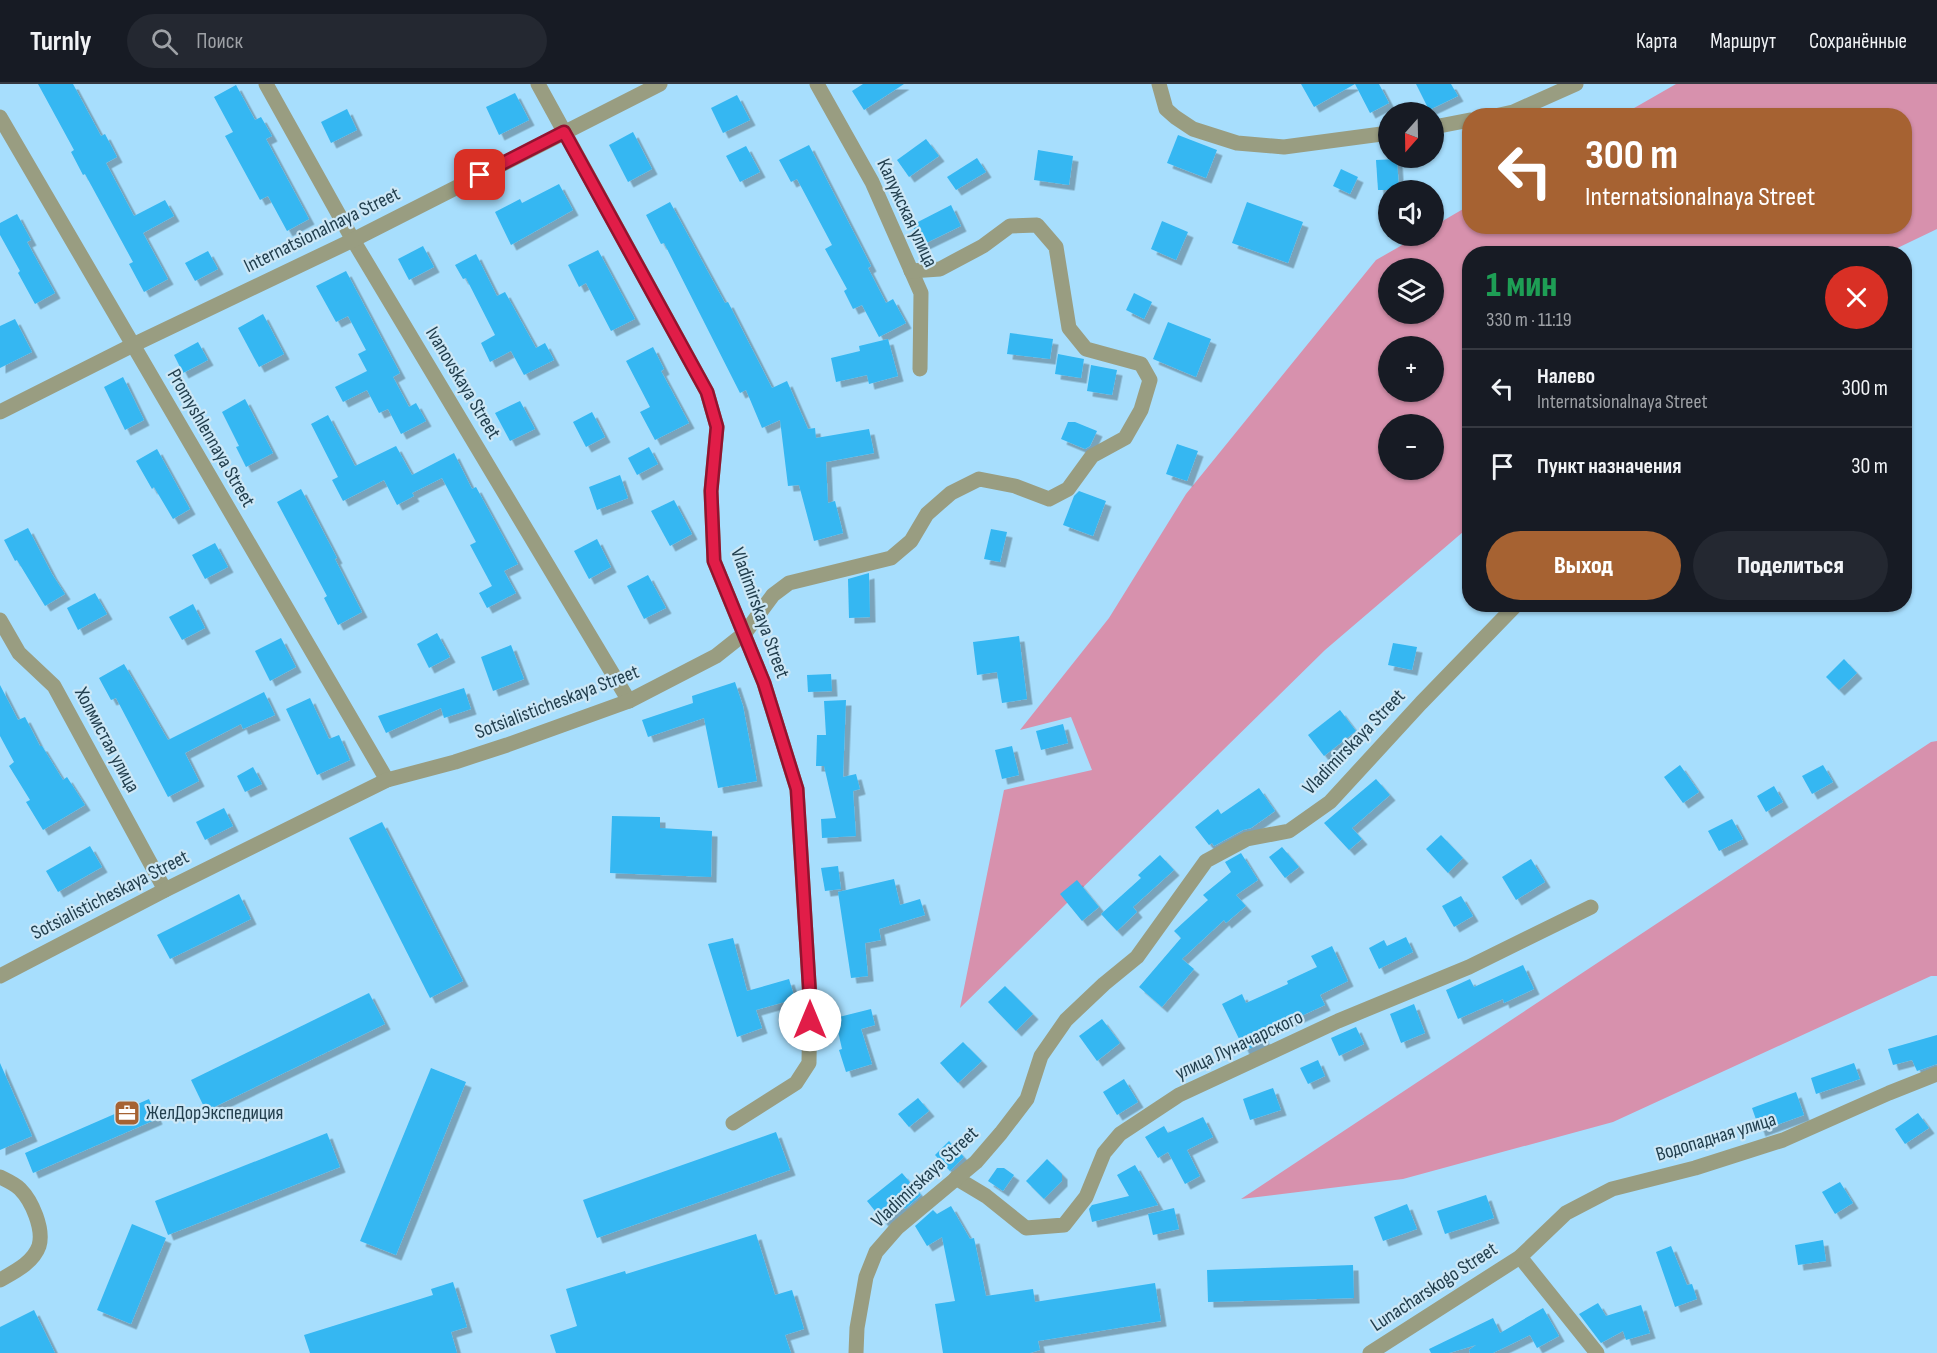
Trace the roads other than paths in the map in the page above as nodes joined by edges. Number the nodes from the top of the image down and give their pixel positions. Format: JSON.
{"nodes":[{"id":1,"x":266,"y":84,"type":"edge"},
{"id":2,"x":538,"y":84,"type":"edge"},
{"id":3,"x":660,"y":84,"type":"edge"},
{"id":4,"x":817,"y":84,"type":"edge"},
{"id":5,"x":1159,"y":84,"type":"edge"},
{"id":6,"x":1576,"y":84,"type":"edge"},
{"id":7,"x":1522,"y":108,"type":"edge"},
{"id":8,"x":0,"y":117,"type":"edge"},
{"id":9,"x":1462,"y":122,"type":"edge"},
{"id":10,"x":1444,"y":125,"type":"edge"},
{"id":11,"x":564,"y":132,"type":"junction"},
{"id":12,"x":1378,"y":134,"type":"edge"},
{"id":13,"x":353,"y":240,"type":"junction"},
{"id":14,"x":911,"y":271,"type":"junction"},
{"id":15,"x":133,"y":345,"type":"junction"},
{"id":16,"x":920,"y":369,"type":"dead end"},
{"id":17,"x":0,"y":411,"type":"edge"},
{"id":18,"x":1508,"y":612,"type":"edge"},
{"id":19,"x":0,"y":620,"type":"edge"},
{"id":20,"x":745,"y":633,"type":"junction"},
{"id":21,"x":629,"y":701,"type":"junction"},
{"id":22,"x":387,"y":780,"type":"junction"},
{"id":23,"x":165,"y":890,"type":"junction"},
{"id":24,"x":1591,"y":907,"type":"dead end"},
{"id":25,"x":0,"y":976,"type":"edge"},
{"id":26,"x":1937,"y":1074,"type":"edge"},
{"id":27,"x":733,"y":1123,"type":"dead end"},
{"id":28,"x":0,"y":1177,"type":"edge"},
{"id":29,"x":956,"y":1178,"type":"junction"},
{"id":30,"x":1520,"y":1257,"type":"junction"},
{"id":31,"x":0,"y":1280,"type":"edge"},
{"id":32,"x":856,"y":1353,"type":"edge"},
{"id":33,"x":1370,"y":1353,"type":"edge"},
{"id":34,"x":1598,"y":1353,"type":"edge"}],
"edges":[{"from":1,"to":13,"type":"street","name":"Ivanovskaya Street"},
{"from":2,"to":11,"type":"street","name":"Vladimirskaya Street"},
{"from":3,"to":11,"type":"street","name":"Internatsionalnaya Street"},
{"from":4,"to":14,"type":"street","name":"Калужская улица"},
{"from":5,"to":12,"type":"street"},
{"from":6,"to":7,"type":"street"},
{"from":8,"to":15,"type":"street","name":"Promyshlennaya Street"},
{"from":9,"to":10,"type":"street"},
{"from":11,"to":13,"type":"street","name":"Internatsionalnaya Street"},
{"from":11,"to":20,"type":"street","name":"Vladimirskaya Street"},
{"from":13,"to":15,"type":"street","name":"Internatsionalnaya Street"},
{"from":13,"to":21,"type":"street","name":"Ivanovskaya Street"},
{"from":14,"to":16,"type":"street","name":"Калужская улица"},
{"from":14,"to":20,"type":"street","name":"Sotsialisticheskaya Street"},
{"from":15,"to":17,"type":"street","name":"Internatsionalnaya Street"},
{"from":15,"to":22,"type":"street","name":"Promyshlennaya Street"},
{"from":18,"to":29,"type":"street","name":"Vladimirskaya Street"},
{"from":19,"to":23,"type":"street","name":"Холмистая улица"},
{"from":20,"to":21,"type":"street","name":"Sotsialisticheskaya Street"},
{"from":20,"to":27,"type":"street","name":"Vladimirskaya Street"},
{"from":21,"to":22,"type":"street","name":"Sotsialisticheskaya Street"},
{"from":22,"to":23,"type":"street","name":"Sotsialisticheskaya Street"},
{"from":23,"to":25,"type":"street","name":"Sotsialisticheskaya Street"},
{"from":24,"to":29,"type":"street","name":"улица Луначарского"},
{"from":26,"to":30,"type":"street","name":"Водопадная улица"},
{"from":28,"to":31,"type":"street"},
{"from":29,"to":32,"type":"street","name":"Vladimirskaya Street"},
{"from":30,"to":33,"type":"street","name":"Lunacharskogo Street"},
{"from":30,"to":34,"type":"street"}]}
